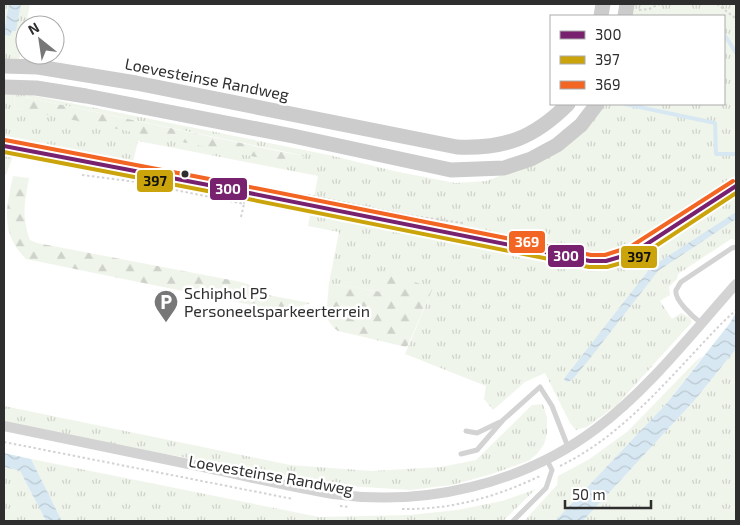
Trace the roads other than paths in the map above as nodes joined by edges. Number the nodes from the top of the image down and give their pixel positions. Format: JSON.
{"nodes":[{"id":1,"x":4,"y":66,"type":"edge"},
{"id":2,"x":4,"y":88,"type":"edge"},
{"id":3,"x":567,"y":105,"type":"edge"},
{"id":4,"x":596,"y":105,"type":"edge"},
{"id":5,"x":4,"y":146,"type":"edge"},
{"id":6,"x":736,"y":186,"type":"edge"},
{"id":7,"x":736,"y":248,"type":"edge"},
{"id":8,"x":736,"y":284,"type":"edge"},
{"id":9,"x":701,"y":323,"type":"junction"},
{"id":10,"x":503,"y":420,"type":"junction"},
{"id":11,"x":4,"y":426,"type":"edge"},
{"id":12,"x":466,"y":431,"type":"dead end"},
{"id":13,"x":568,"y":447,"type":"junction"},
{"id":14,"x":461,"y":454,"type":"dead end"},
{"id":15,"x":546,"y":460,"type":"junction"},
{"id":16,"x":513,"y":521,"type":"edge"}],
"edges":[{"from":1,"to":3,"type":"street","name":"Loevesteinse Randweg"},
{"from":2,"to":4,"type":"street"},
{"from":5,"to":6,"type":"lane"},
{"from":7,"to":9,"type":"lane"},
{"from":8,"to":9,"type":"street","name":"Loevesteinse Randweg"},
{"from":9,"to":13,"type":"street","name":"Loevesteinse Randweg"},
{"from":10,"to":12,"type":"lane"},
{"from":10,"to":13,"type":"lane"},
{"from":10,"to":14,"type":"lane"},
{"from":11,"to":15,"type":"street","name":"Loevesteinse Randweg"},
{"from":13,"to":15,"type":"street","name":"Loevesteinse Randweg"},
{"from":15,"to":16,"type":"lane"}]}
